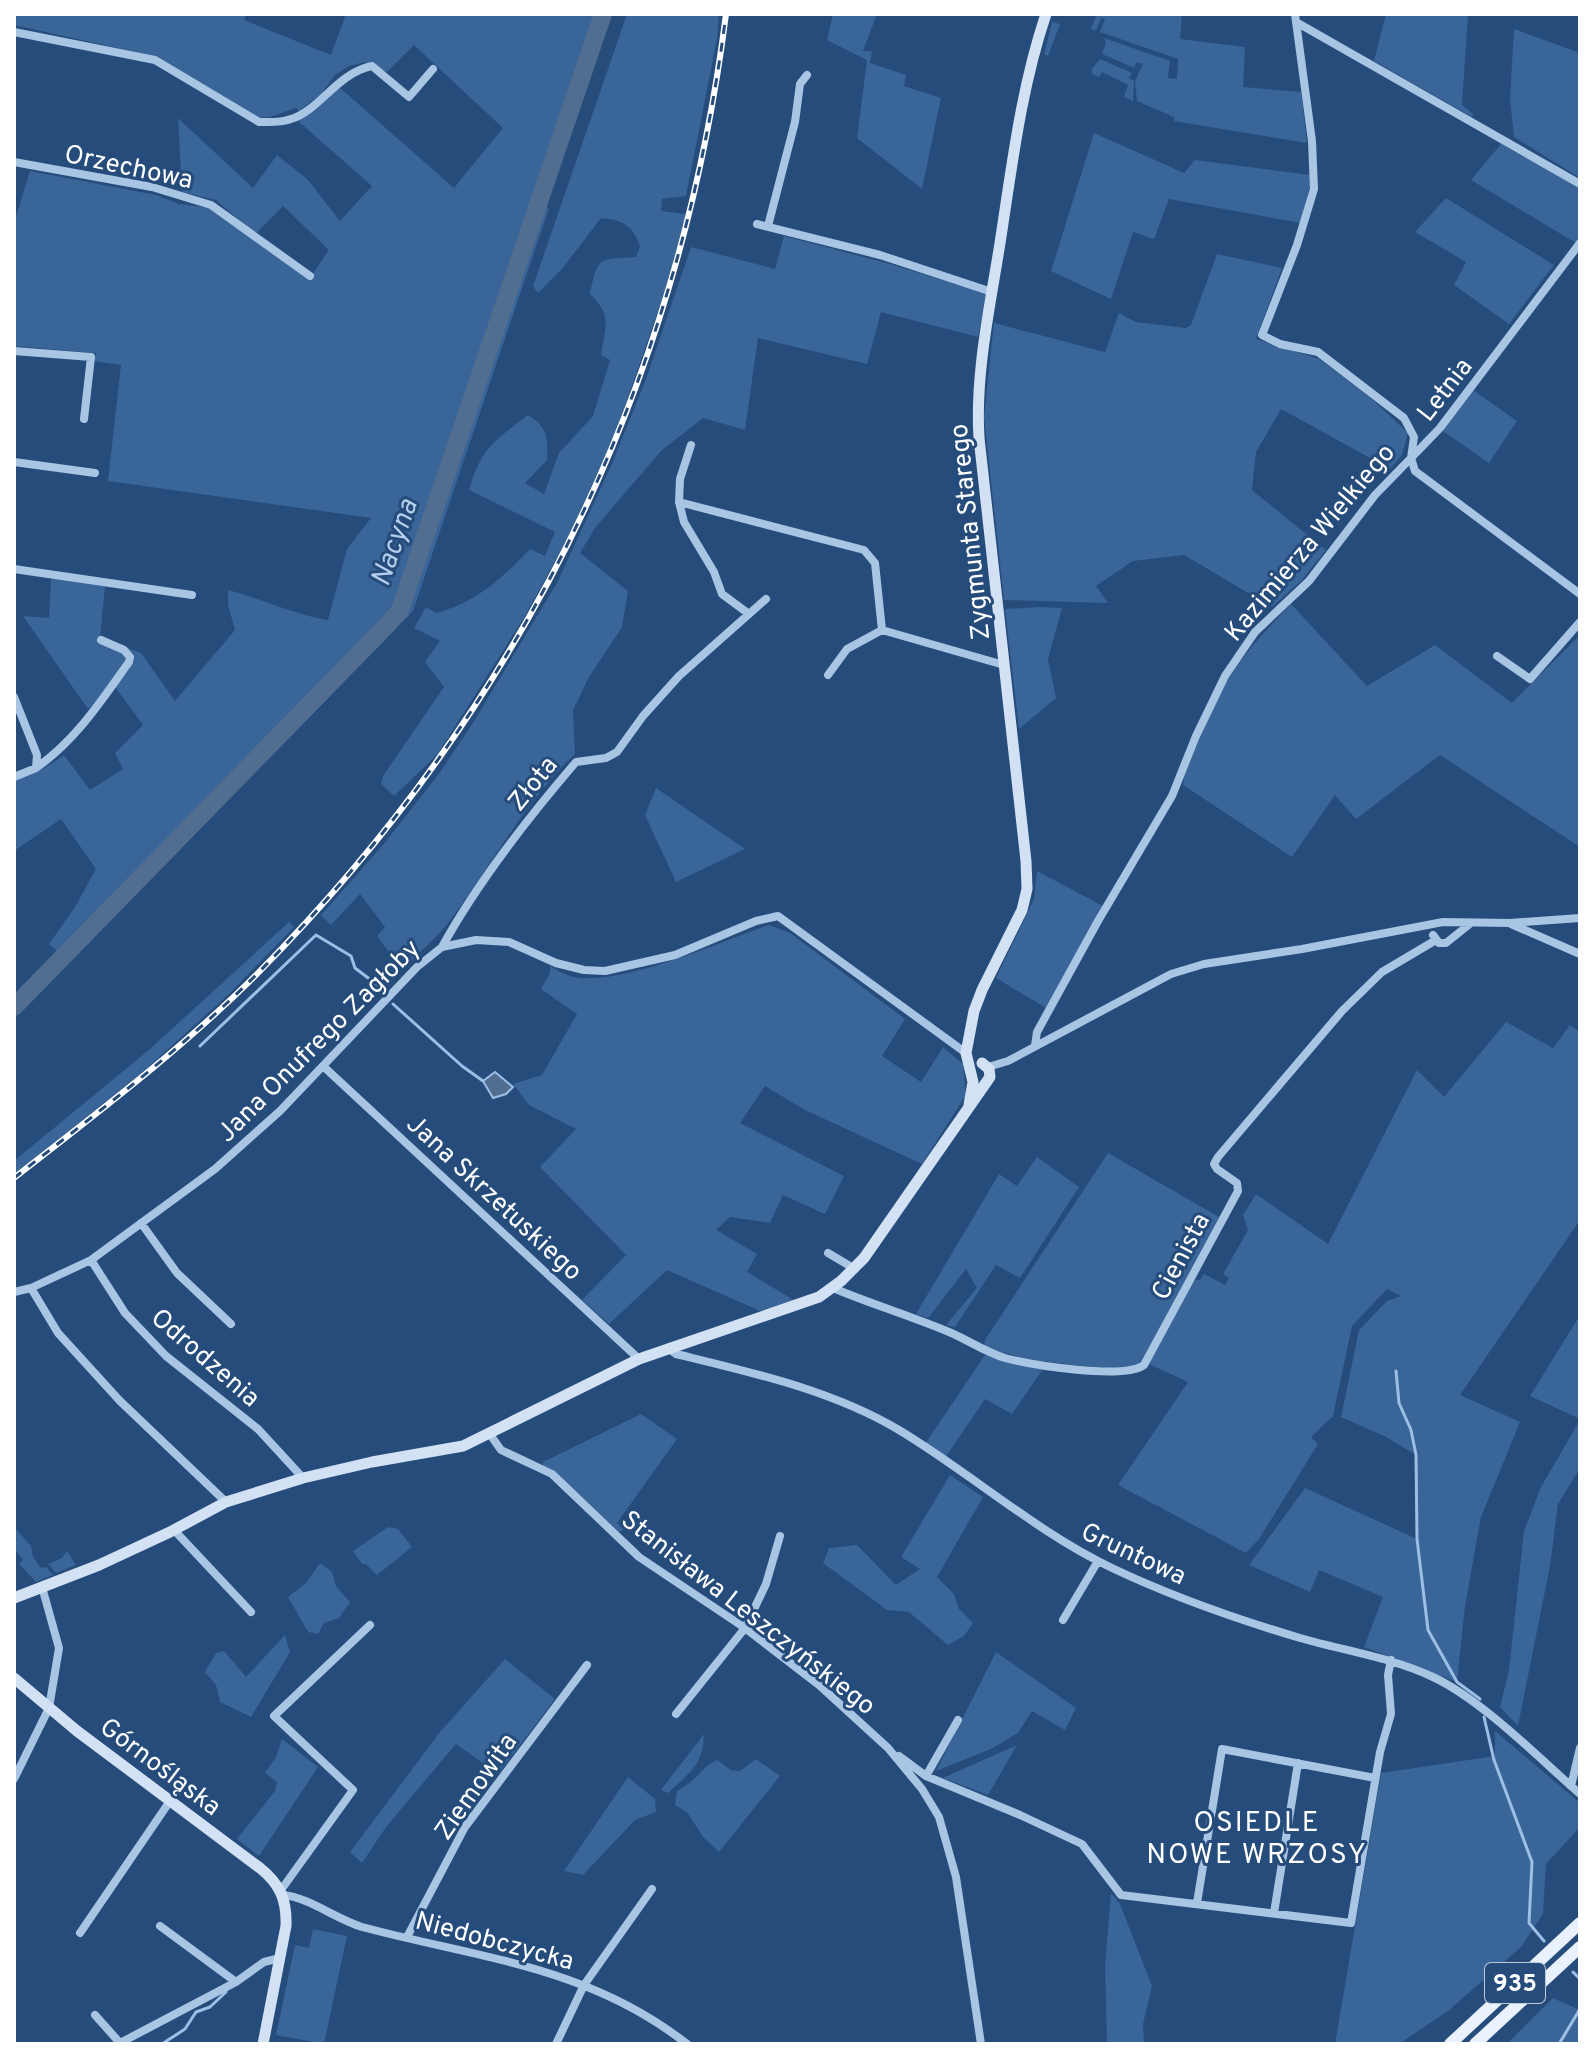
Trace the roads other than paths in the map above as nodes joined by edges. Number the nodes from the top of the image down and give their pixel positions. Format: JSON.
{"nodes":[{"id":1,"x":1046,"y":14,"type":"edge"},
{"id":2,"x":1295,"y":18,"type":"edge"},
{"id":3,"x":14,"y":32,"type":"edge"},
{"id":4,"x":433,"y":69,"type":"dead end"},
{"id":5,"x":807,"y":75,"type":"dead end"},
{"id":6,"x":14,"y":162,"type":"edge"},
{"id":7,"x":1580,"y":184,"type":"edge"},
{"id":8,"x":757,"y":224,"type":"dead end"},
{"id":9,"x":768,"y":226,"type":"junction"},
{"id":10,"x":1580,"y":243,"type":"edge"},
{"id":11,"x":310,"y":276,"type":"dead end"},
{"id":12,"x":992,"y":292,"type":"junction"},
{"id":13,"x":14,"y":351,"type":"edge"},
{"id":14,"x":84,"y":419,"type":"dead end"},
{"id":15,"x":691,"y":445,"type":"dead end"},
{"id":16,"x":1411,"y":458,"type":"junction"},
{"id":17,"x":14,"y":462,"type":"edge"},
{"id":18,"x":95,"y":473,"type":"dead end"},
{"id":19,"x":679,"y":502,"type":"junction"},
{"id":20,"x":14,"y":569,"type":"edge"},
{"id":21,"x":1580,"y":594,"type":"edge"},
{"id":22,"x":192,"y":595,"type":"dead end"},
{"id":23,"x":766,"y":599,"type":"dead end"},
{"id":24,"x":749,"y":614,"type":"junction"},
{"id":25,"x":1580,"y":622,"type":"edge"},
{"id":26,"x":882,"y":630,"type":"junction"},
{"id":27,"x":101,"y":640,"type":"dead end"},
{"id":28,"x":1497,"y":656,"type":"dead end"},
{"id":29,"x":1004,"y":665,"type":"junction"},
{"id":30,"x":828,"y":675,"type":"dead end"},
{"id":31,"x":14,"y":697,"type":"edge"},
{"id":32,"x":36,"y":768,"type":"junction"},
{"id":33,"x":14,"y":777,"type":"edge"},
{"id":34,"x":1580,"y":918,"type":"edge"},
{"id":35,"x":1471,"y":923,"type":"junction"},
{"id":36,"x":1510,"y":923,"type":"junction"},
{"id":37,"x":1437,"y":924,"type":"junction"},
{"id":38,"x":1450,"y":924,"type":"junction"},
{"id":39,"x":1404,"y":931,"type":"junction"},
{"id":40,"x":1454,"y":937,"type":"junction"},
{"id":41,"x":1434,"y":938,"type":"junction"},
{"id":42,"x":442,"y":947,"type":"junction"},
{"id":43,"x":1580,"y":954,"type":"edge"},
{"id":44,"x":970,"y":1038,"type":"junction"},
{"id":45,"x":1035,"y":1045,"type":"junction"},
{"id":46,"x":966,"y":1053,"type":"junction"},
{"id":47,"x":323,"y":1066,"type":"junction"},
{"id":48,"x":983,"y":1072,"type":"junction"},
{"id":49,"x":968,"y":1109,"type":"junction"},
{"id":50,"x":141,"y":1223,"type":"junction"},
{"id":51,"x":828,"y":1253,"type":"dead end"},
{"id":52,"x":91,"y":1260,"type":"junction"},
{"id":53,"x":855,"y":1269,"type":"junction"},
{"id":54,"x":31,"y":1288,"type":"junction"},
{"id":55,"x":833,"y":1288,"type":"junction"},
{"id":56,"x":14,"y":1292,"type":"edge"},
{"id":57,"x":231,"y":1324,"type":"dead end"},
{"id":58,"x":668,"y":1348,"type":"junction"},
{"id":59,"x":639,"y":1359,"type":"junction"},
{"id":60,"x":489,"y":1433,"type":"junction"},
{"id":61,"x":303,"y":1478,"type":"junction"},
{"id":62,"x":226,"y":1502,"type":"junction"},
{"id":63,"x":174,"y":1530,"type":"junction"},
{"id":64,"x":780,"y":1536,"type":"dead end"},
{"id":65,"x":1098,"y":1561,"type":"junction"},
{"id":66,"x":42,"y":1587,"type":"junction"},
{"id":67,"x":14,"y":1598,"type":"edge"},
{"id":68,"x":251,"y":1612,"type":"dead end"},
{"id":69,"x":1063,"y":1620,"type":"dead end"},
{"id":70,"x":370,"y":1625,"type":"dead end"},
{"id":71,"x":745,"y":1628,"type":"junction"},
{"id":72,"x":1391,"y":1660,"type":"junction"},
{"id":73,"x":587,"y":1665,"type":"dead end"},
{"id":74,"x":14,"y":1678,"type":"edge"},
{"id":75,"x":49,"y":1708,"type":"junction"},
{"id":76,"x":676,"y":1714,"type":"dead end"},
{"id":77,"x":958,"y":1720,"type":"dead end"},
{"id":78,"x":888,"y":1748,"type":"junction"},
{"id":79,"x":1580,"y":1748,"type":"edge"},
{"id":80,"x":1298,"y":1763,"type":"junction"},
{"id":81,"x":926,"y":1776,"type":"junction"},
{"id":82,"x":1375,"y":1778,"type":"junction"},
{"id":83,"x":14,"y":1779,"type":"edge"},
{"id":84,"x":1571,"y":1786,"type":"junction"},
{"id":85,"x":1580,"y":1794,"type":"edge"},
{"id":86,"x":170,"y":1801,"type":"junction"},
{"id":87,"x":652,"y":1889,"type":"dead end"},
{"id":88,"x":282,"y":1893,"type":"junction"},
{"id":89,"x":1197,"y":1903,"type":"junction"},
{"id":90,"x":1274,"y":1913,"type":"junction"},
{"id":91,"x":1580,"y":1923,"type":"edge"},
{"id":92,"x":160,"y":1926,"type":"dead end"},
{"id":93,"x":80,"y":1933,"type":"dead end"},
{"id":94,"x":407,"y":1937,"type":"junction"},
{"id":95,"x":1580,"y":1947,"type":"edge"},
{"id":96,"x":280,"y":1958,"type":"junction"},
{"id":97,"x":236,"y":1982,"type":"junction"},
{"id":98,"x":584,"y":1985,"type":"junction"},
{"id":99,"x":95,"y":2015,"type":"dead end"},
{"id":100,"x":263,"y":2044,"type":"edge"},
{"id":101,"x":556,"y":2044,"type":"edge"},
{"id":102,"x":687,"y":2044,"type":"edge"},
{"id":103,"x":981,"y":2044,"type":"edge"},
{"id":104,"x":1450,"y":2044,"type":"edge"},
{"id":105,"x":1475,"y":2044,"type":"edge"}],
"edges":[{"from":1,"to":12,"type":"street","name":"Zygmunta Starego"},
{"from":2,"to":7,"type":"street"},
{"from":2,"to":16,"type":"street","name":"Kazimierza Wielkiego"},
{"from":3,"to":4,"type":"street"},
{"from":5,"to":9,"type":"street"},
{"from":6,"to":11,"type":"street","name":"Orzechowa"},
{"from":8,"to":9,"type":"street"},
{"from":9,"to":12,"type":"street"},
{"from":10,"to":16,"type":"street","name":"Letnia"},
{"from":12,"to":29,"type":"street","name":"Zygmunta Starego"},
{"from":13,"to":14,"type":"street"},
{"from":15,"to":19,"type":"street"},
{"from":16,"to":21,"type":"street","name":"Letnia"},
{"from":16,"to":45,"type":"street","name":"Kazimierza Wielkiego"},
{"from":17,"to":18,"type":"street"},
{"from":19,"to":24,"type":"street"},
{"from":19,"to":26,"type":"street"},
{"from":20,"to":22,"type":"street"},
{"from":23,"to":24,"type":"street","name":"Złota"},
{"from":24,"to":42,"type":"street","name":"Złota"},
{"from":25,"to":28,"type":"street"},
{"from":26,"to":29,"type":"street"},
{"from":26,"to":30,"type":"street"},
{"from":27,"to":32,"type":"street"},
{"from":29,"to":44,"type":"street","name":"Zygmunta Starego"},
{"from":31,"to":32,"type":"street"},
{"from":32,"to":33,"type":"street"},
{"from":34,"to":36,"type":"street"},
{"from":35,"to":36,"type":"street"},
{"from":35,"to":38,"type":"street"},
{"from":35,"to":40,"type":"street"},
{"from":36,"to":43,"type":"street"},
{"from":37,"to":38,"type":"street"},
{"from":37,"to":39,"type":"street"},
{"from":37,"to":41,"type":"street"},
{"from":38,"to":40,"type":"street"},
{"from":39,"to":41,"type":"street"},
{"from":39,"to":45,"type":"street"},
{"from":40,"to":41,"type":"street"},
{"from":41,"to":55,"type":"street","name":"Cienista"},
{"from":42,"to":46,"type":"street","name":"Jana Onufrego Zagłoby"},
{"from":42,"to":47,"type":"street","name":"Jana Onufrego Zagłoby"},
{"from":44,"to":46,"type":"street","name":"Zygmunta Starego"},
{"from":44,"to":48,"type":"street"},
{"from":45,"to":48,"type":"street"},
{"from":46,"to":48,"type":"street"},
{"from":47,"to":50,"type":"street","name":"Jana Onufrego Zagłoby"},
{"from":47,"to":59,"type":"street","name":"Jana Skrzetuskiego"},
{"from":48,"to":49,"type":"street"},
{"from":48,"to":49,"type":"street"},
{"from":49,"to":53,"type":"street"},
{"from":50,"to":52,"type":"street","name":"Jana Onufrego Zagłoby"},
{"from":50,"to":57,"type":"street"},
{"from":51,"to":53,"type":"street"},
{"from":52,"to":54,"type":"street","name":"Jana Onufrego Zagłoby"},
{"from":52,"to":61,"type":"street","name":"Odrodzenia"},
{"from":53,"to":55,"type":"street"},
{"from":54,"to":56,"type":"street","name":"Jana Onufrego Zagłoby"},
{"from":54,"to":62,"type":"street"},
{"from":55,"to":58,"type":"street"},
{"from":58,"to":59,"type":"street"},
{"from":58,"to":65,"type":"street","name":"Gruntowa"},
{"from":59,"to":60,"type":"street"},
{"from":60,"to":61,"type":"street"},
{"from":60,"to":71,"type":"street","name":"Stanisława Leszczyńskiego"},
{"from":61,"to":62,"type":"street"},
{"from":62,"to":63,"type":"street"},
{"from":63,"to":66,"type":"street"},
{"from":63,"to":68,"type":"street"},
{"from":64,"to":71,"type":"street"},
{"from":65,"to":69,"type":"street"},
{"from":65,"to":72,"type":"street","name":"Gruntowa"},
{"from":66,"to":67,"type":"street"},
{"from":66,"to":75,"type":"street"},
{"from":70,"to":88,"type":"street"},
{"from":71,"to":76,"type":"street"},
{"from":71,"to":78,"type":"street","name":"Stanisława Leszczyńskiego"},
{"from":72,"to":82,"type":"street"},
{"from":72,"to":84,"type":"street","name":"Gruntowa"},
{"from":73,"to":94,"type":"street","name":"Ziemowita"},
{"from":74,"to":75,"type":"street","name":"Górnośląska"},
{"from":75,"to":83,"type":"street"},
{"from":75,"to":86,"type":"street","name":"Górnośląska"},
{"from":77,"to":81,"type":"street"},
{"from":78,"to":81,"type":"street"},
{"from":78,"to":103,"type":"street","name":"Stanisława Leszczyńskiego"},
{"from":79,"to":84,"type":"street"},
{"from":80,"to":82,"type":"street"},
{"from":80,"to":89,"type":"street"},
{"from":80,"to":90,"type":"street"},
{"from":81,"to":89,"type":"street"},
{"from":82,"to":90,"type":"street"},
{"from":84,"to":85,"type":"street","name":"Gruntowa"},
{"from":86,"to":88,"type":"street","name":"Górnośląska"},
{"from":86,"to":93,"type":"street"},
{"from":87,"to":98,"type":"street"},
{"from":88,"to":94,"type":"street","name":"Niedobczycka"},
{"from":88,"to":96,"type":"street"},
{"from":89,"to":90,"type":"street"},
{"from":91,"to":104,"type":"main road","number":"935"},
{"from":92,"to":97,"type":"street"},
{"from":94,"to":98,"type":"street","name":"Niedobczycka"},
{"from":95,"to":105,"type":"main road","number":"935"},
{"from":96,"to":97,"type":"street"},
{"from":96,"to":100,"type":"street"},
{"from":97,"to":99,"type":"street"},
{"from":98,"to":101,"type":"street"},
{"from":98,"to":102,"type":"street","name":"Niedobczycka"}]}
